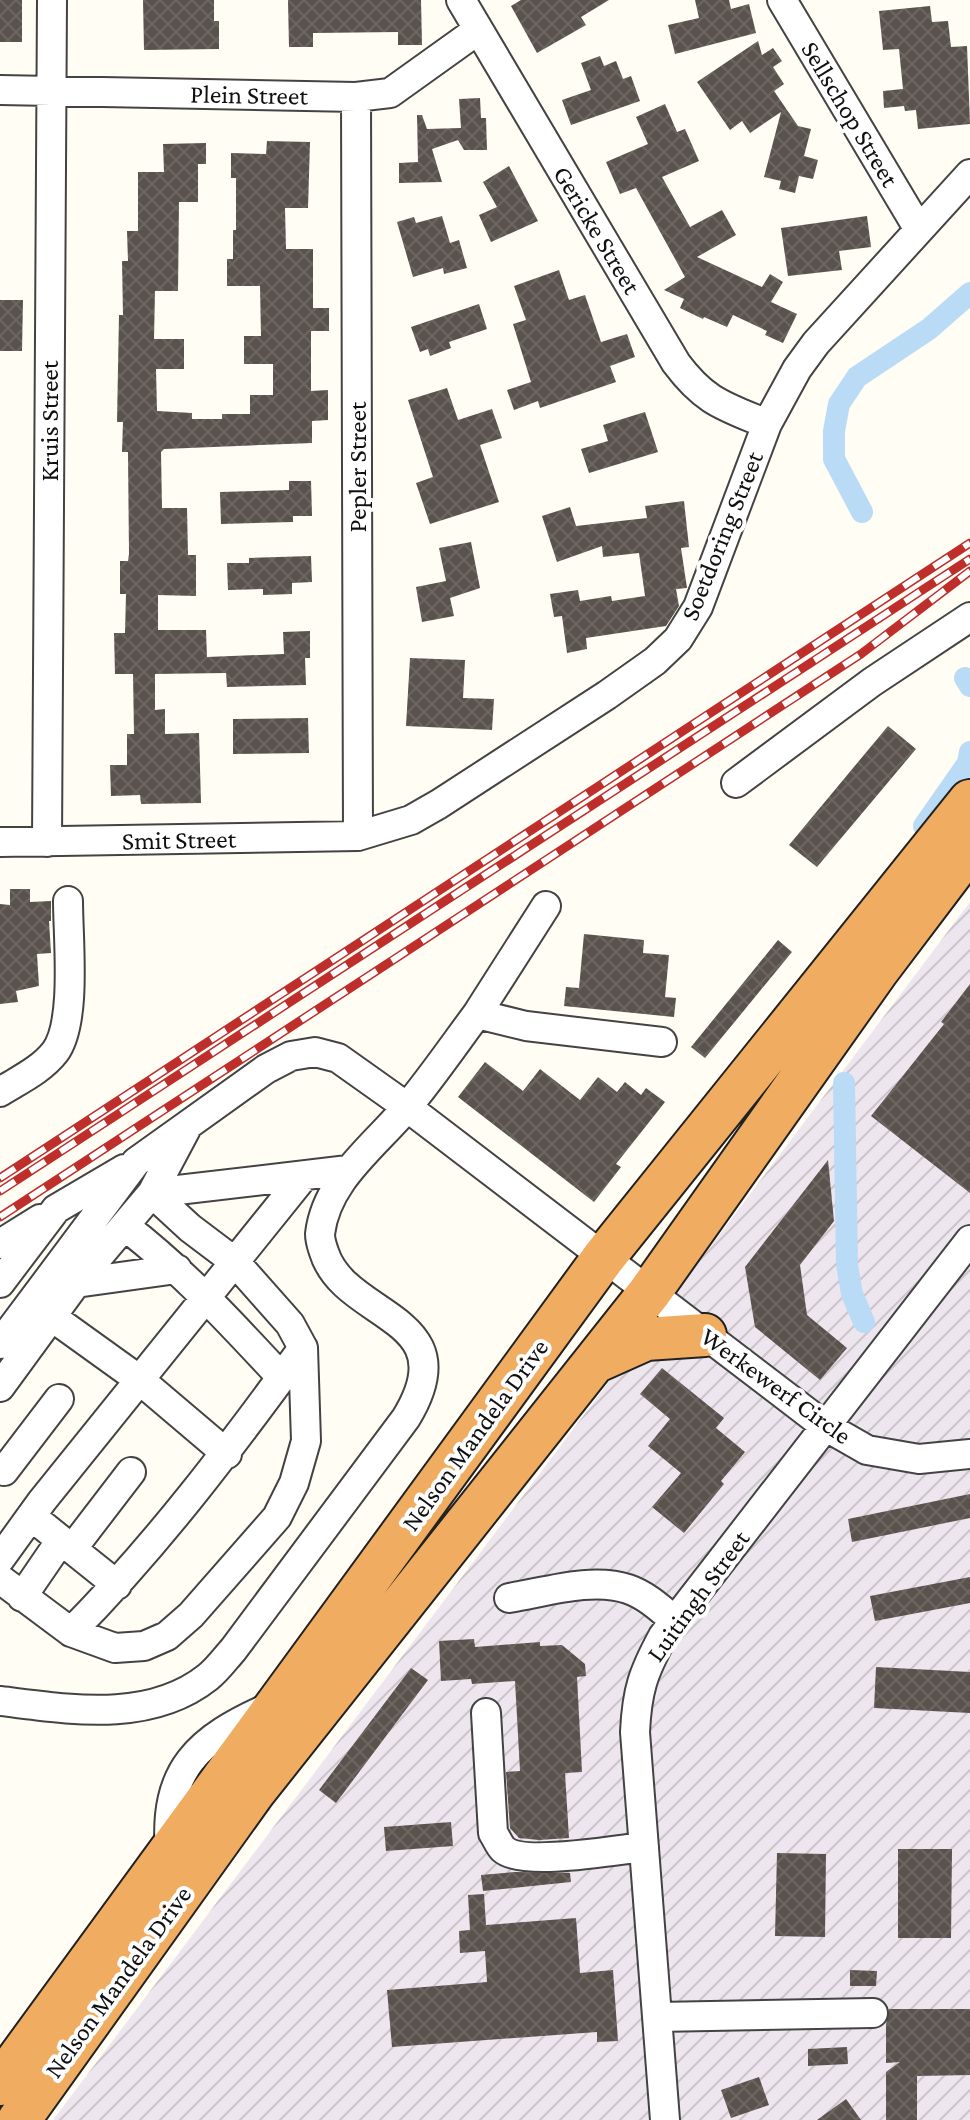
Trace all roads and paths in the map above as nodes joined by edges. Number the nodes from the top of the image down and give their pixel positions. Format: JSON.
{"nodes":[{"id":1,"x":52,"y":0,"type":"edge"},
{"id":2,"x":461,"y":0,"type":"edge"},
{"id":3,"x":782,"y":0,"type":"edge"},
{"id":4,"x":478,"y":30,"type":"junction"},
{"id":5,"x":0,"y":90,"type":"edge"},
{"id":6,"x":50,"y":92,"type":"junction"},
{"id":7,"x":356,"y":97,"type":"junction"},
{"id":8,"x":970,"y":174,"type":"edge"},
{"id":9,"x":918,"y":228,"type":"junction"},
{"id":10,"x":767,"y":424,"type":"junction"},
{"id":11,"x":970,"y":617,"type":"edge"},
{"id":12,"x":736,"y":783,"type":"dead end"},
{"id":13,"x":970,"y":801,"type":"edge"},
{"id":14,"x":358,"y":836,"type":"junction"},
{"id":15,"x":0,"y":842,"type":"edge"},
{"id":16,"x":47,"y":842,"type":"junction"},
{"id":17,"x":970,"y":848,"type":"edge"},
{"id":18,"x":68,"y":901,"type":"dead end"},
{"id":19,"x":546,"y":906,"type":"dead end"},
{"id":20,"x":477,"y":1014,"type":"junction"},
{"id":21,"x":662,"y":1042,"type":"dead end"},
{"id":22,"x":0,"y":1092,"type":"edge"},
{"id":23,"x":407,"y":1107,"type":"junction"},
{"id":24,"x":189,"y":1123,"type":"junction"},
{"id":25,"x":136,"y":1162,"type":"junction"},
{"id":26,"x":348,"y":1170,"type":"junction"},
{"id":27,"x":303,"y":1177,"type":"junction"},
{"id":28,"x":152,"y":1193,"type":"junction"},
{"id":29,"x":56,"y":1209,"type":"junction"},
{"id":30,"x":126,"y":1227,"type":"junction"},
{"id":31,"x":970,"y":1240,"type":"edge"},
{"id":32,"x":0,"y":1244,"type":"edge"},
{"id":33,"x":604,"y":1257,"type":"junction"},
{"id":34,"x":235,"y":1262,"type":"junction"},
{"id":35,"x":177,"y":1269,"type":"junction"},
{"id":36,"x":0,"y":1283,"type":"edge"},
{"id":37,"x":76,"y":1283,"type":"junction"},
{"id":38,"x":649,"y":1293,"type":"junction"},
{"id":39,"x":208,"y":1298,"type":"junction"},
{"id":40,"x":52,"y":1317,"type":"junction"},
{"id":41,"x":705,"y":1335,"type":"junction"},
{"id":42,"x":0,"y":1344,"type":"edge"},
{"id":43,"x":303,"y":1348,"type":"junction"},
{"id":44,"x":595,"y":1361,"type":"junction"},
{"id":45,"x":282,"y":1378,"type":"junction"},
{"id":46,"x":141,"y":1381,"type":"junction"},
{"id":47,"x":0,"y":1387,"type":"edge"},
{"id":48,"x":59,"y":1399,"type":"dead end"},
{"id":49,"x":825,"y":1426,"type":"junction"},
{"id":50,"x":227,"y":1454,"type":"junction"},
{"id":51,"x":970,"y":1454,"type":"edge"},
{"id":52,"x":2,"y":1470,"type":"edge"},
{"id":53,"x":131,"y":1472,"type":"dead end"},
{"id":54,"x":37,"y":1508,"type":"junction"},
{"id":55,"x":67,"y":1545,"type":"junction"},
{"id":56,"x":0,"y":1559,"type":"edge"},
{"id":57,"x":0,"y":1579,"type":"edge"},
{"id":58,"x":117,"y":1585,"type":"junction"},
{"id":59,"x":22,"y":1597,"type":"junction"},
{"id":60,"x":509,"y":1598,"type":"dead end"},
{"id":61,"x":675,"y":1621,"type":"junction"},
{"id":62,"x":71,"y":1632,"type":"junction"},
{"id":63,"x":0,"y":1701,"type":"edge"},
{"id":64,"x":486,"y":1713,"type":"dead end"},
{"id":65,"x":644,"y":1847,"type":"junction"},
{"id":66,"x":873,"y":2013,"type":"dead end"},
{"id":67,"x":657,"y":2017,"type":"junction"},
{"id":68,"x":0,"y":2084,"type":"edge"},
{"id":69,"x":19,"y":2120,"type":"edge"},
{"id":70,"x":665,"y":2120,"type":"edge"}],
"edges":[{"from":1,"to":6,"type":"street","name":"Kruis Street"},
{"from":2,"to":4,"type":"street","name":"Gericke Street"},
{"from":3,"to":9,"type":"street","name":"Sellschop Street"},
{"from":4,"to":7,"type":"street","name":"Plein Street"},
{"from":4,"to":10,"type":"street","name":"Gericke Street"},
{"from":5,"to":6,"type":"street","name":"Plein Street"},
{"from":6,"to":7,"type":"street","name":"Plein Street"},
{"from":6,"to":16,"type":"street","name":"Kruis Street"},
{"from":7,"to":14,"type":"street","name":"Pepler Street"},
{"from":8,"to":9,"type":"street","name":"Soetdoring Street"},
{"from":9,"to":10,"type":"street","name":"Soetdoring Street"},
{"from":10,"to":14,"type":"street","name":"Soetdoring Street"},
{"from":11,"to":12,"type":"street"},
{"from":13,"to":33,"type":"highway","name":"Nelson Mandela Drive"},
{"from":14,"to":16,"type":"street","name":"Smit Street"},
{"from":15,"to":16,"type":"street","name":"Smit Street"},
{"from":17,"to":38,"type":"highway","name":"Nelson Mandela Drive"},
{"from":18,"to":22,"type":"street"},
{"from":19,"to":20,"type":"street"},
{"from":20,"to":21,"type":"street"},
{"from":20,"to":23,"type":"street"},
{"from":23,"to":24,"type":"street","name":"Werkewerf Circle"},
{"from":23,"to":26,"type":"street"},
{"from":23,"to":33,"type":"street","name":"Werkewerf Circle"},
{"from":24,"to":25,"type":"street","name":"Werkewerf Circle"},
{"from":24,"to":28,"type":"street"},
{"from":25,"to":29,"type":"street"},
{"from":25,"to":42,"type":"street"},
{"from":26,"to":27,"type":"street"},
{"from":26,"to":63,"type":"street"},
{"from":27,"to":28,"type":"street"},
{"from":27,"to":34,"type":"street"},
{"from":28,"to":30,"type":"street"},
{"from":28,"to":34,"type":"street"},
{"from":29,"to":32,"type":"street"},
{"from":29,"to":36,"type":"street"},
{"from":30,"to":35,"type":"street"},
{"from":30,"to":37,"type":"street"},
{"from":31,"to":49,"type":"street","name":"Luitingh Street"},
{"from":33,"to":38,"type":"street","name":"Werkewerf Circle"},
{"from":33,"to":68,"type":"highway","name":"Nelson Mandela Drive"},
{"from":34,"to":39,"type":"street"},
{"from":34,"to":43,"type":"street"},
{"from":35,"to":37,"type":"street"},
{"from":35,"to":39,"type":"street"},
{"from":37,"to":40,"type":"street"},
{"from":38,"to":41,"type":"street","name":"Werkewerf Circle"},
{"from":38,"to":44,"type":"highway","name":"Nelson Mandela Drive"},
{"from":39,"to":45,"type":"street"},
{"from":39,"to":46,"type":"street"},
{"from":40,"to":46,"type":"street"},
{"from":40,"to":47,"type":"street"},
{"from":41,"to":44,"type":"highway"},
{"from":41,"to":49,"type":"street","name":"Werkewerf Circle"},
{"from":43,"to":45,"type":"street"},
{"from":43,"to":62,"type":"street"},
{"from":44,"to":69,"type":"highway","name":"Nelson Mandela Drive"},
{"from":45,"to":50,"type":"street"},
{"from":46,"to":50,"type":"street"},
{"from":46,"to":54,"type":"street"},
{"from":48,"to":52,"type":"street"},
{"from":49,"to":51,"type":"street","name":"Werkewerf Circle"},
{"from":49,"to":61,"type":"street","name":"Luitingh Street"},
{"from":50,"to":58,"type":"street"},
{"from":52,"to":54,"type":"street"},
{"from":53,"to":55,"type":"street"},
{"from":54,"to":55,"type":"street"},
{"from":54,"to":56,"type":"street"},
{"from":55,"to":58,"type":"street"},
{"from":55,"to":59,"type":"street"},
{"from":57,"to":59,"type":"street"},
{"from":58,"to":62,"type":"street"},
{"from":59,"to":62,"type":"street"},
{"from":60,"to":61,"type":"street"},
{"from":61,"to":65,"type":"street","name":"Luitingh Street"},
{"from":64,"to":65,"type":"street"},
{"from":65,"to":67,"type":"street","name":"Luitingh Street"},
{"from":66,"to":67,"type":"street"},
{"from":67,"to":70,"type":"street","name":"Luitingh Street"}]}
